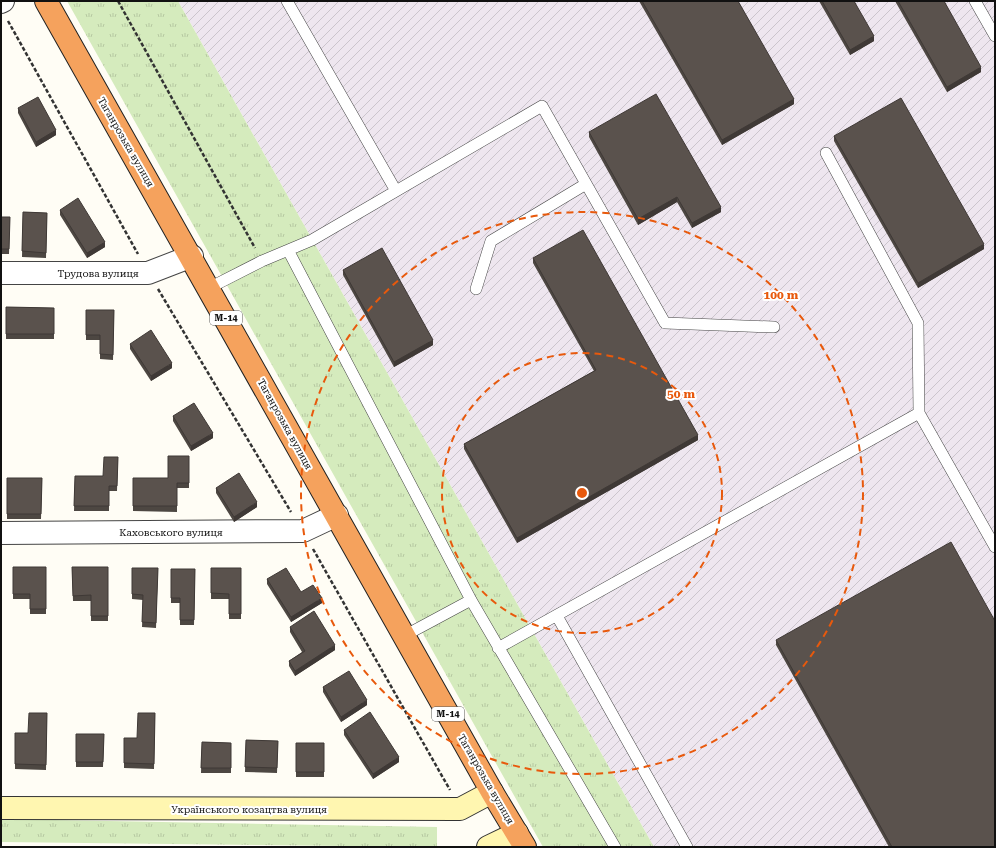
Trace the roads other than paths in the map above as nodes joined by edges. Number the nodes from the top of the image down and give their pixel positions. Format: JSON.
{"nodes":[{"id":1,"x":46,"y":1,"type":"edge"},
{"id":2,"x":286,"y":1,"type":"edge"},
{"id":3,"x":975,"y":1,"type":"edge"},
{"id":4,"x":995,"y":36,"type":"edge"},
{"id":5,"x":826,"y":153,"type":"dead end"},
{"id":6,"x":586,"y":184,"type":"junction"},
{"id":7,"x":396,"y":191,"type":"junction"},
{"id":8,"x":288,"y":250,"type":"junction"},
{"id":9,"x":192,"y":256,"type":"junction"},
{"id":10,"x":1,"y":273,"type":"edge"},
{"id":11,"x":209,"y":288,"type":"junction"},
{"id":12,"x":476,"y":289,"type":"dead end"},
{"id":13,"x":774,"y":327,"type":"dead end"},
{"id":14,"x":919,"y":412,"type":"junction"},
{"id":15,"x":337,"y":515,"type":"junction"},
{"id":16,"x":1,"y":533,"type":"edge"},
{"id":17,"x":995,"y":547,"type":"edge"},
{"id":18,"x":471,"y":600,"type":"junction"},
{"id":19,"x":557,"y":616,"type":"junction"},
{"id":20,"x":404,"y":636,"type":"junction"},
{"id":21,"x":498,"y":648,"type":"junction"},
{"id":22,"x":492,"y":792,"type":"junction"},
{"id":23,"x":1,"y":808,"type":"edge"},
{"id":24,"x":521,"y":840,"type":"edge"},
{"id":25,"x":488,"y":847,"type":"edge"},
{"id":26,"x":615,"y":847,"type":"edge"},
{"id":27,"x":687,"y":847,"type":"edge"}],
"edges":[{"from":1,"to":9,"type":"highway","name":"Таганрозька вулиця","number":"М-14"},
{"from":2,"to":7,"type":"lane"},
{"from":3,"to":4,"type":"lane"},
{"from":5,"to":14,"type":"lane"},
{"from":6,"to":7,"type":"lane"},
{"from":6,"to":12,"type":"lane"},
{"from":6,"to":13,"type":"lane"},
{"from":7,"to":8,"type":"lane"},
{"from":8,"to":11,"type":"lane"},
{"from":8,"to":18,"type":"lane"},
{"from":9,"to":10,"type":"street","name":"Трудова вулиця"},
{"from":9,"to":11,"type":"highway","name":"Таганрозька вулиця","number":"М-14"},
{"from":11,"to":15,"type":"highway","name":"Таганрозька вулиця","number":"М-14"},
{"from":14,"to":17,"type":"lane"},
{"from":14,"to":19,"type":"lane"},
{"from":15,"to":16,"type":"street","name":"Каховського вулиця"},
{"from":15,"to":20,"type":"highway","name":"Таганрозька вулиця","number":"М-14"},
{"from":18,"to":20,"type":"lane"},
{"from":18,"to":21,"type":"lane"},
{"from":19,"to":21,"type":"lane"},
{"from":19,"to":27,"type":"lane"},
{"from":20,"to":22,"type":"highway","name":"Таганрозька вулиця","number":"М-14"},
{"from":21,"to":26,"type":"lane"},
{"from":22,"to":23,"type":"street","name":"Українського козацтва вулиця"},
{"from":22,"to":24,"type":"highway","name":"Таганрозька вулиця","number":"М-14"},
{"from":24,"to":25,"type":"street"}]}
